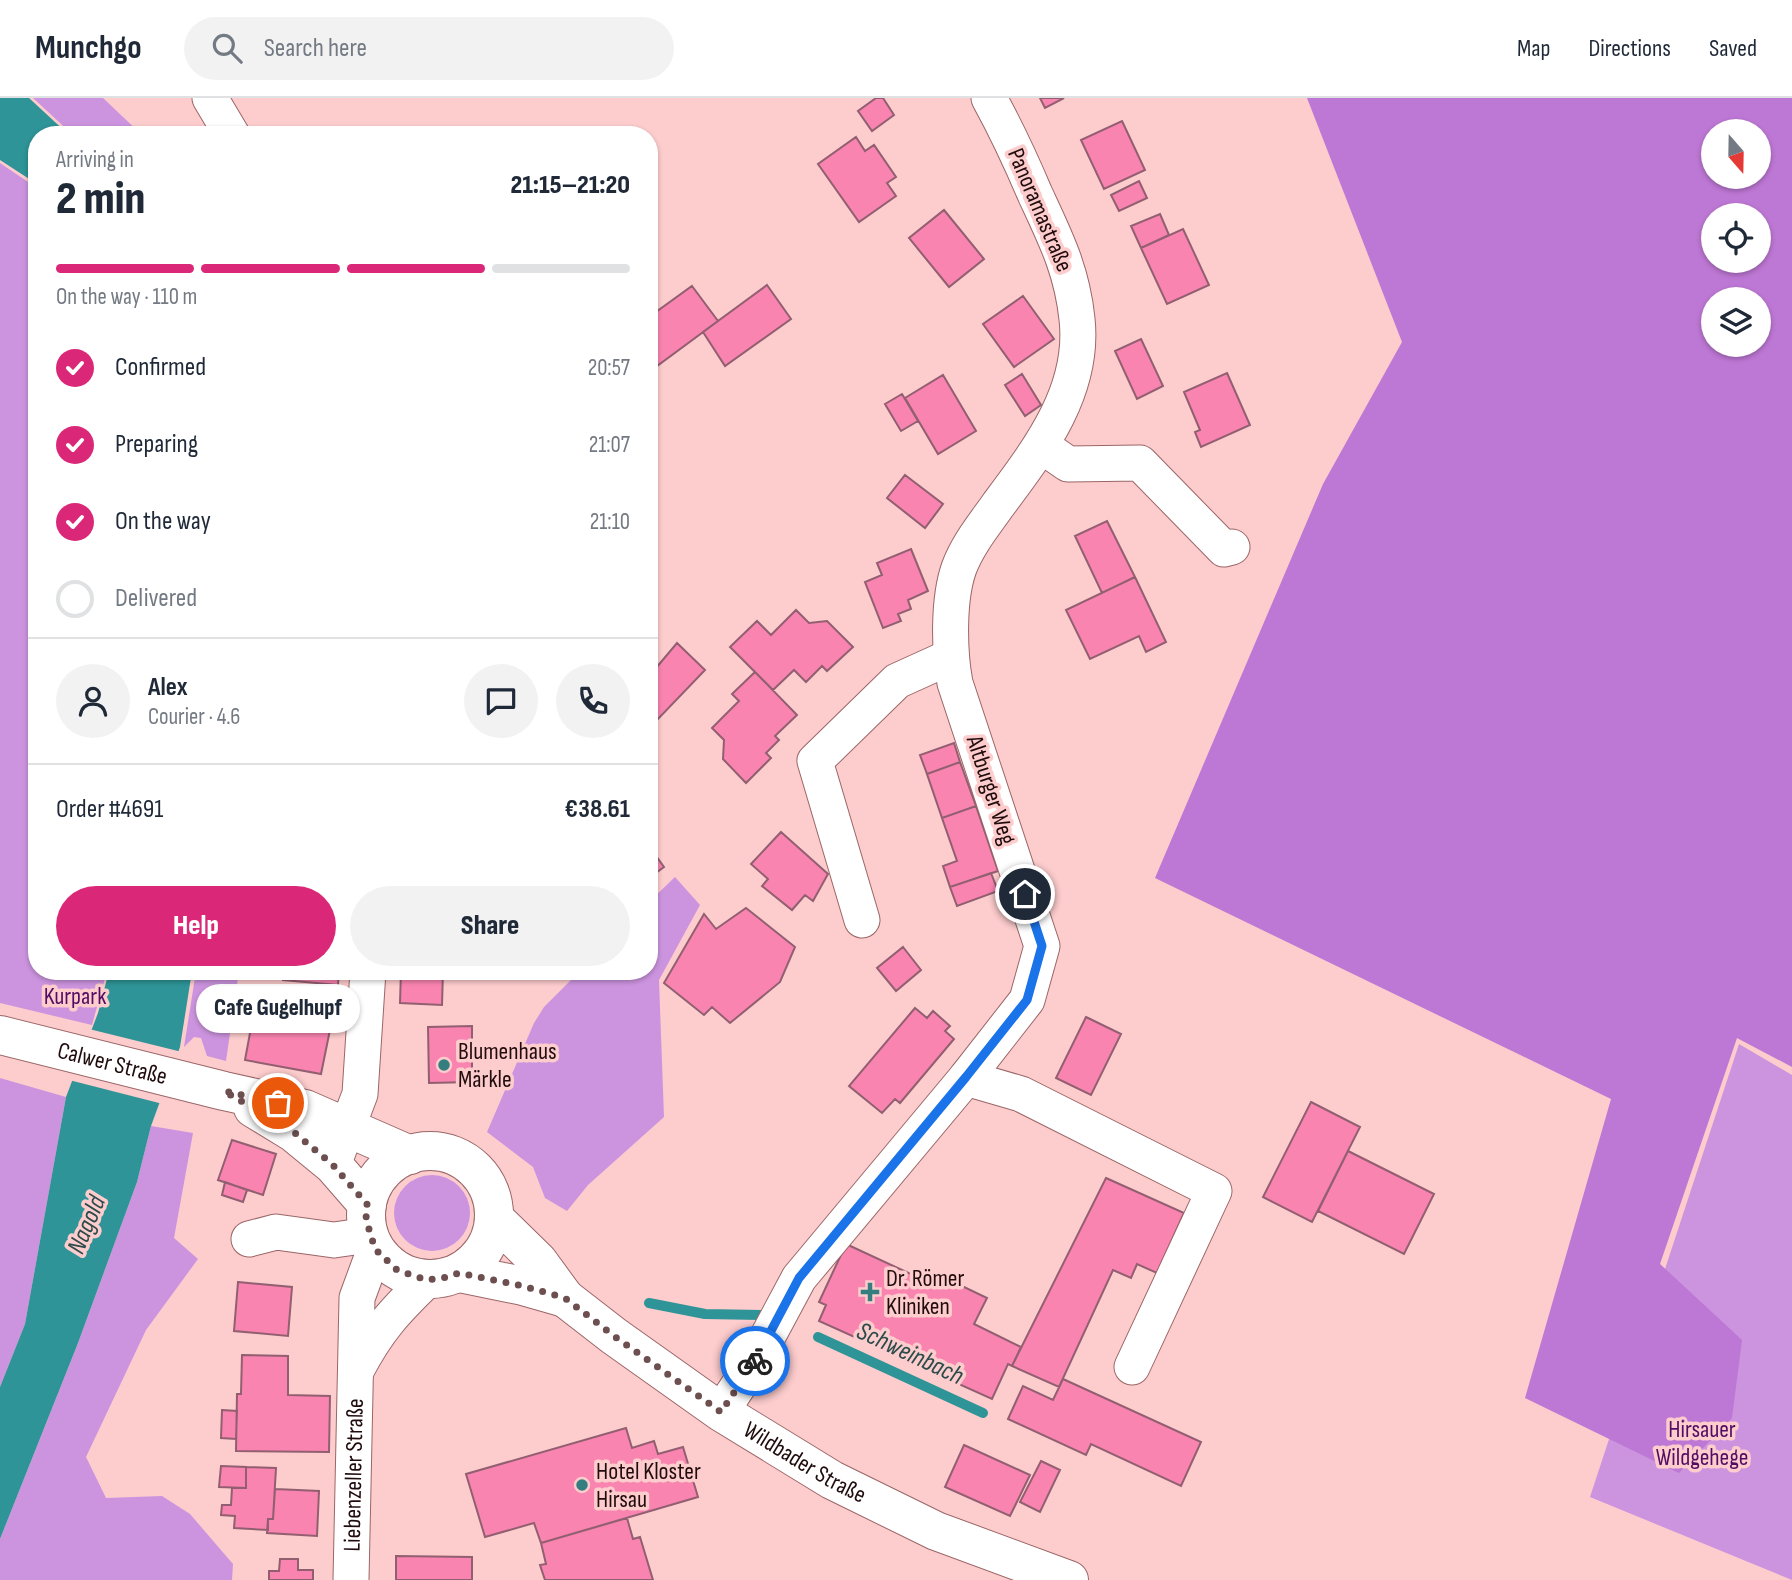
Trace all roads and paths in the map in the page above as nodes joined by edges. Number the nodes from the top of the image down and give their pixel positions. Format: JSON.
{"nodes":[{"id":1,"x":210,"y":98,"type":"edge"},
{"id":2,"x":989,"y":98,"type":"edge"},
{"id":3,"x":227,"y":126,"type":"edge"},
{"id":4,"x":1042,"y":446,"type":"junction"},
{"id":5,"x":1232,"y":547,"type":"dead end"},
{"id":6,"x":950,"y":657,"type":"junction"},
{"id":7,"x":862,"y":920,"type":"dead end"},
{"id":8,"x":367,"y":980,"type":"edge"},
{"id":9,"x":0,"y":1035,"type":"edge"},
{"id":10,"x":966,"y":1077,"type":"junction"},
{"id":11,"x":224,"y":1091,"type":"junction"},
{"id":12,"x":348,"y":1128,"type":"junction"},
{"id":13,"x":410,"y":1154,"type":"junction"},
{"id":14,"x":333,"y":1165,"type":"junction"},
{"id":15,"x":495,"y":1219,"type":"junction"},
{"id":16,"x":371,"y":1229,"type":"junction"},
{"id":17,"x":249,"y":1239,"type":"dead end"},
{"id":18,"x":443,"y":1276,"type":"junction"},
{"id":19,"x":565,"y":1298,"type":"junction"},
{"id":20,"x":1132,"y":1367,"type":"dead end"},
{"id":21,"x":357,"y":1369,"type":"junction"},
{"id":22,"x":721,"y":1412,"type":"junction"},
{"id":23,"x":351,"y":1580,"type":"edge"},
{"id":24,"x":1069,"y":1580,"type":"edge"}],
"edges":[{"from":1,"to":3,"type":"street"},
{"from":2,"to":4,"type":"street","name":"Panoramastraße"},
{"from":4,"to":5,"type":"street"},
{"from":4,"to":6,"type":"street","name":"Altburger Weg"},
{"from":6,"to":7,"type":"street"},
{"from":6,"to":10,"type":"street","name":"Altburger Weg"},
{"from":8,"to":12,"type":"street"},
{"from":9,"to":11,"type":"main road","name":"Calwer Straße"},
{"from":10,"to":20,"type":"street"},
{"from":10,"to":22,"type":"street","name":"Altburger Weg"},
{"from":11,"to":12,"type":"main road","name":"Calwer Straße"},
{"from":11,"to":14,"type":"main road","name":"Calwer Straße"},
{"from":12,"to":13,"type":"main road","name":"Calwer Straße"},
{"from":12,"to":14,"type":"street"},
{"from":13,"to":15,"type":"main road"},
{"from":13,"to":16,"type":"main road"},
{"from":14,"to":16,"type":"main road","name":"Calwer Straße"},
{"from":15,"to":18,"type":"main road"},
{"from":15,"to":19,"type":"main road","name":"Wildbader Straße"},
{"from":16,"to":17,"type":"street"},
{"from":16,"to":18,"type":"main road"},
{"from":16,"to":21,"type":"street","name":"Liebenzeller Straße"},
{"from":18,"to":19,"type":"main road","name":"Wildbader Straße"},
{"from":18,"to":21,"type":"street","name":"Liebenzeller Straße"},
{"from":19,"to":22,"type":"main road","name":"Wildbader Straße"},
{"from":21,"to":23,"type":"street","name":"Liebenzeller Straße"},
{"from":22,"to":24,"type":"main road","name":"Wildbader Straße"}]}
